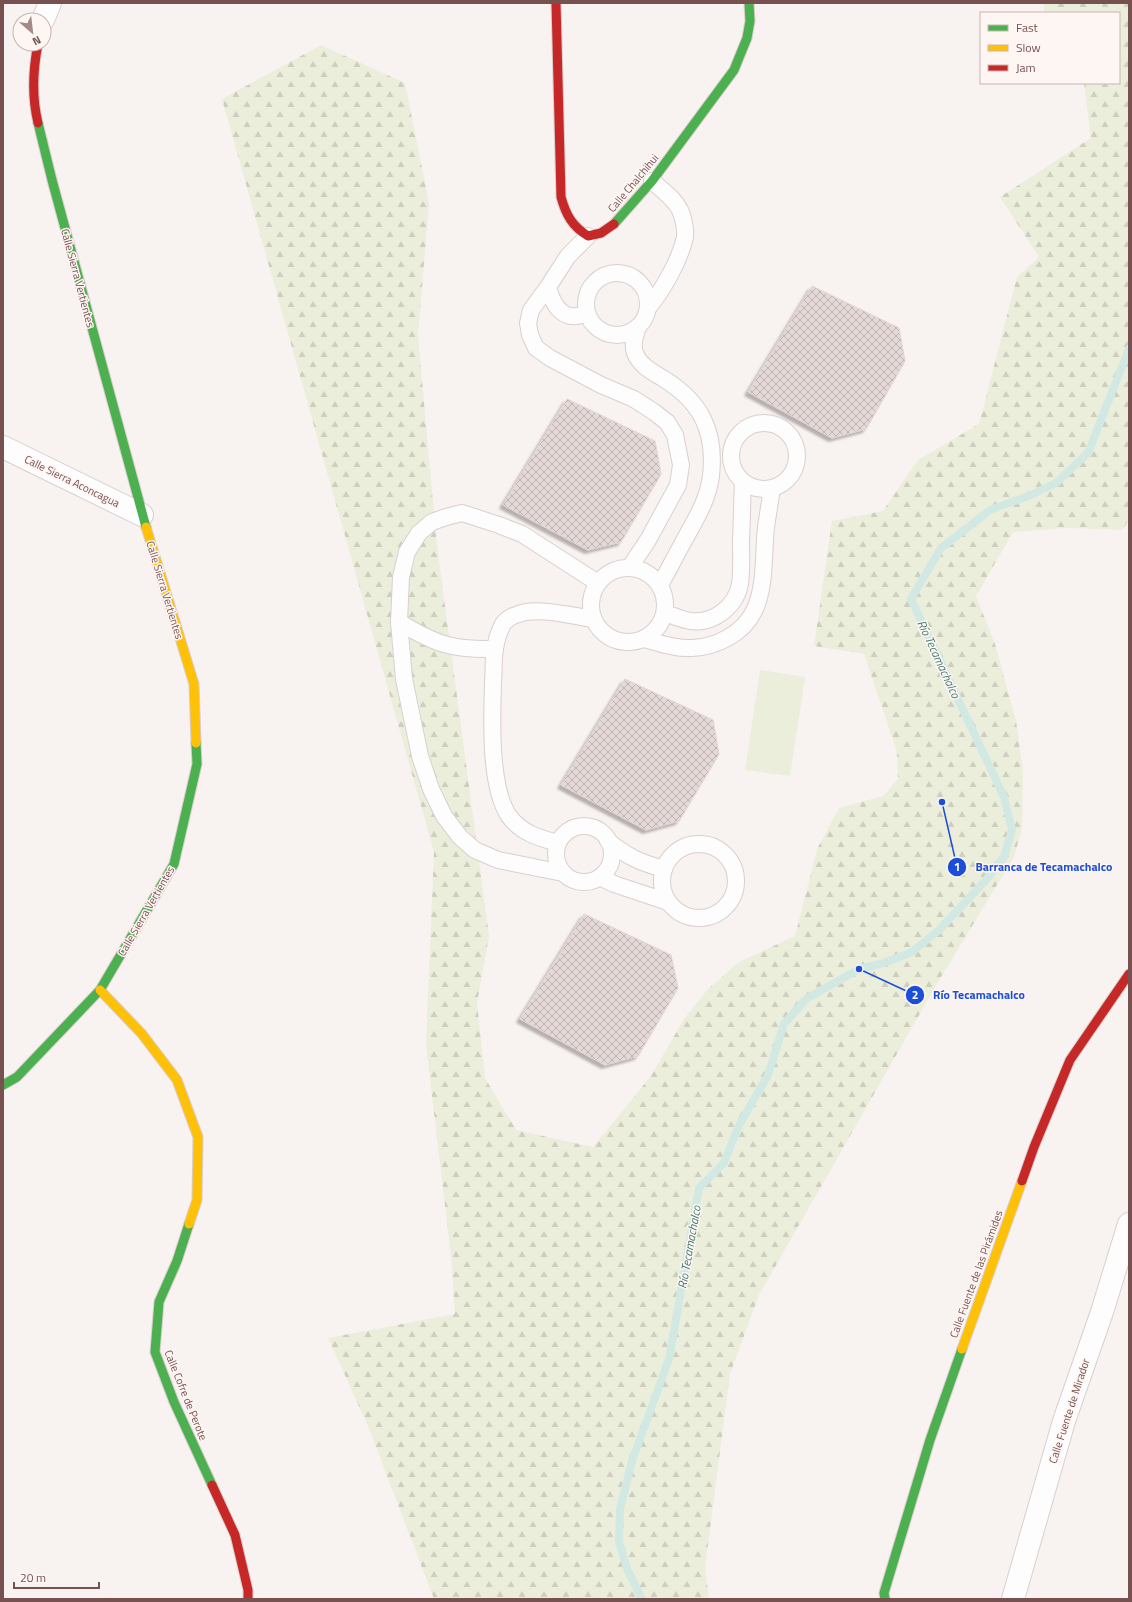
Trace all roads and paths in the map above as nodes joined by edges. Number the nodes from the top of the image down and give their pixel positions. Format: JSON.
{"nodes":[{"id":1,"x":556,"y":3,"type":"edge"},
{"id":2,"x":749,"y":3,"type":"edge"},
{"id":3,"x":37,"y":52,"type":"edge"},
{"id":4,"x":652,"y":181,"type":"junction"},
{"id":5,"x":588,"y":236,"type":"junction"},
{"id":6,"x":548,"y":287,"type":"junction"},
{"id":7,"x":648,"y":308,"type":"junction"},
{"id":8,"x":587,"y":314,"type":"junction"},
{"id":9,"x":638,"y":327,"type":"junction"},
{"id":10,"x":3,"y":447,"type":"edge"},
{"id":11,"x":743,"y":482,"type":"junction"},
{"id":12,"x":772,"y":488,"type":"junction"},
{"id":13,"x":142,"y":515,"type":"junction"},
{"id":14,"x":630,"y":567,"type":"junction"},
{"id":15,"x":598,"y":583,"type":"junction"},
{"id":16,"x":660,"y":585,"type":"junction"},
{"id":17,"x":665,"y":613,"type":"junction"},
{"id":18,"x":594,"y":619,"type":"junction"},
{"id":19,"x":399,"y":622,"type":"junction"},
{"id":20,"x":644,"y":639,"type":"junction"},
{"id":21,"x":495,"y":649,"type":"junction"},
{"id":22,"x":608,"y":841,"type":"junction"},
{"id":23,"x":558,"y":843,"type":"junction"},
{"id":24,"x":664,"y":869,"type":"junction"},
{"id":25,"x":563,"y":873,"type":"junction"},
{"id":26,"x":600,"y":877,"type":"junction"},
{"id":27,"x":668,"y":902,"type":"junction"},
{"id":28,"x":1129,"y":974,"type":"edge"},
{"id":29,"x":100,"y":990,"type":"junction"},
{"id":30,"x":3,"y":1085,"type":"edge"},
{"id":31,"x":1129,"y":1224,"type":"edge"},
{"id":32,"x":248,"y":1599,"type":"edge"},
{"id":33,"x":885,"y":1599,"type":"edge"},
{"id":34,"x":1013,"y":1599,"type":"edge"}],
"edges":[{"from":1,"to":5,"type":"street"},
{"from":2,"to":4,"type":"street","name":"Calle Chalchihui"},
{"from":3,"to":13,"type":"street","name":"Calle Sierra Vertientes"},
{"from":4,"to":5,"type":"street","name":"Calle Chalchihui"},
{"from":4,"to":7,"type":"lane"},
{"from":5,"to":6,"type":"lane"},
{"from":6,"to":8,"type":"lane"},
{"from":6,"to":14,"type":"lane"},
{"from":7,"to":8,"type":"lane"},
{"from":7,"to":9,"type":"lane"},
{"from":8,"to":9,"type":"lane"},
{"from":9,"to":16,"type":"lane"},
{"from":10,"to":13,"type":"street","name":"Calle Sierra Aconcagua"},
{"from":11,"to":12,"type":"lane"},
{"from":11,"to":12,"type":"lane"},
{"from":11,"to":17,"type":"lane"},
{"from":12,"to":20,"type":"lane"},
{"from":13,"to":29,"type":"street","name":"Calle Sierra Vertientes"},
{"from":14,"to":15,"type":"lane"},
{"from":14,"to":16,"type":"lane"},
{"from":15,"to":18,"type":"lane"},
{"from":15,"to":19,"type":"lane"},
{"from":16,"to":17,"type":"lane"},
{"from":17,"to":20,"type":"lane"},
{"from":18,"to":20,"type":"lane"},
{"from":18,"to":21,"type":"lane"},
{"from":19,"to":21,"type":"lane"},
{"from":19,"to":25,"type":"lane"},
{"from":21,"to":23,"type":"lane"},
{"from":22,"to":23,"type":"lane"},
{"from":22,"to":24,"type":"lane"},
{"from":22,"to":26,"type":"lane"},
{"from":23,"to":25,"type":"lane"},
{"from":24,"to":27,"type":"lane"},
{"from":24,"to":27,"type":"lane"},
{"from":25,"to":26,"type":"lane"},
{"from":26,"to":27,"type":"lane"},
{"from":28,"to":33,"type":"street","name":"Calle Fuente de las Pirámides"},
{"from":29,"to":30,"type":"street","name":"Calle Sierra Vertientes"},
{"from":29,"to":32,"type":"street","name":"Calle Cofre de Perote"},
{"from":31,"to":34,"type":"street","name":"Calle Fuente de Mirador"}]}
